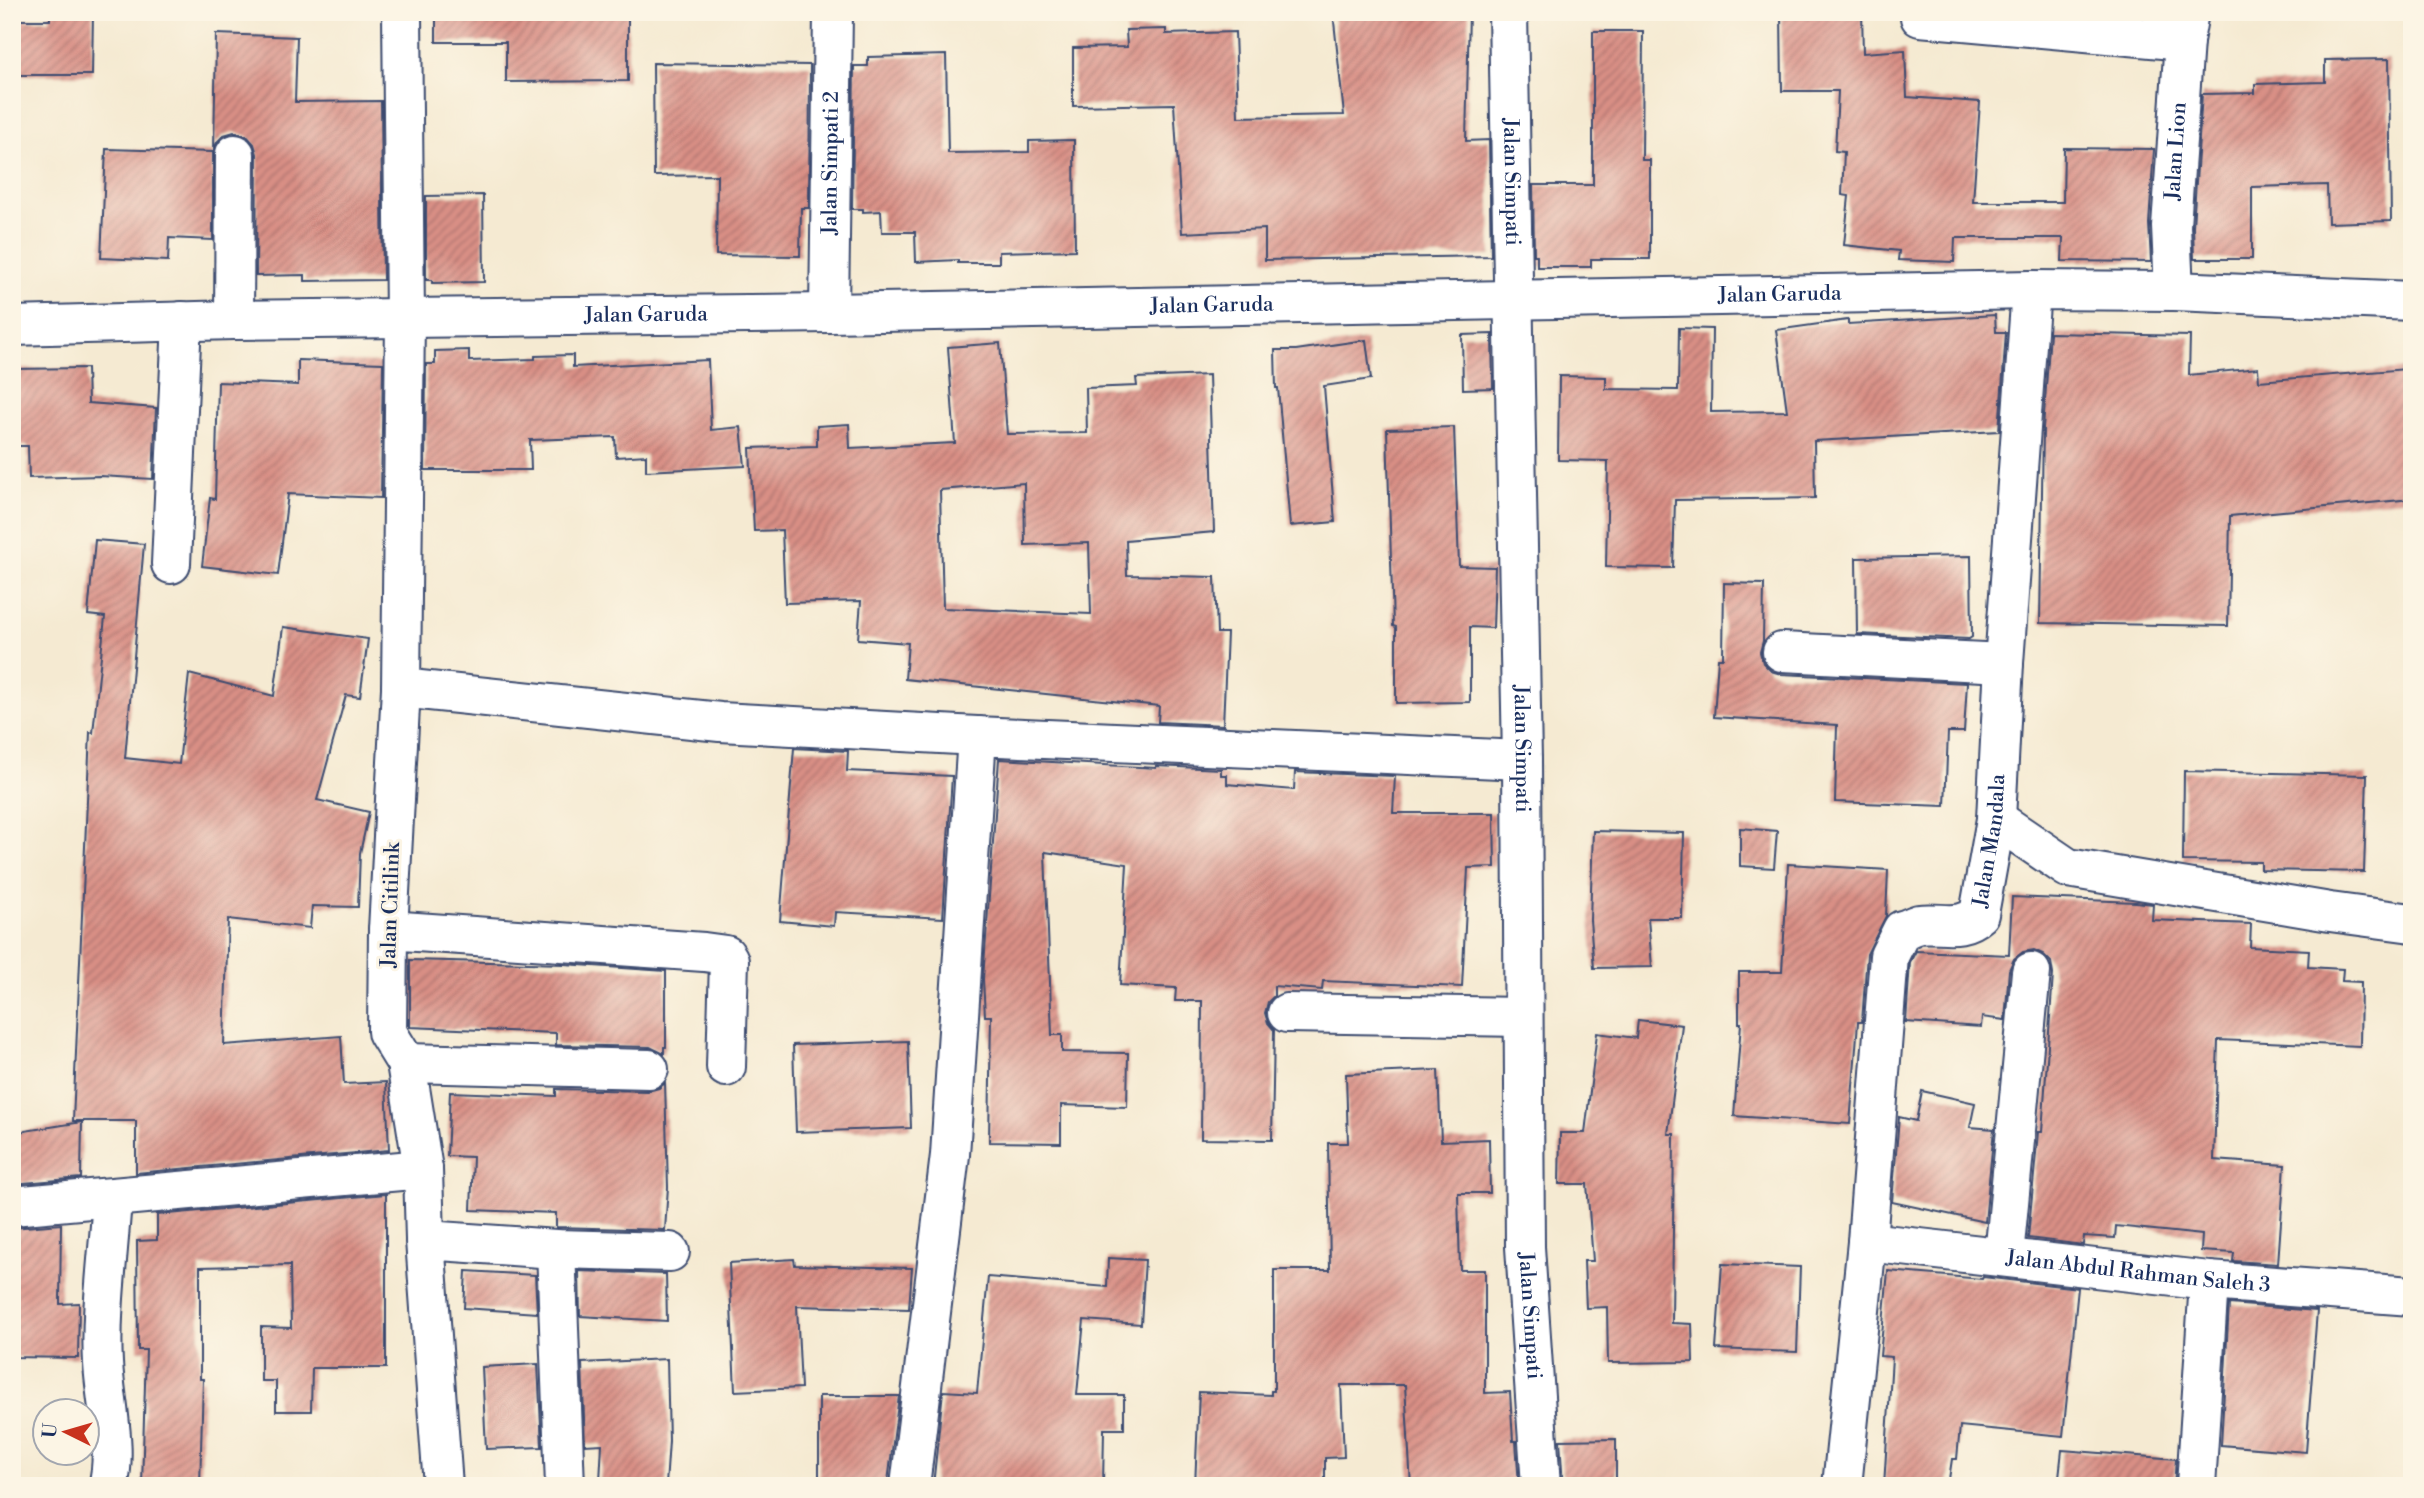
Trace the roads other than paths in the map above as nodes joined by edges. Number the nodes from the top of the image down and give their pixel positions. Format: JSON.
{"nodes":[{"id":1,"x":402,"y":12,"type":"edge"},
{"id":2,"x":833,"y":12,"type":"edge"},
{"id":3,"x":1508,"y":12,"type":"edge"},
{"id":4,"x":1920,"y":17,"type":"dead end"},
{"id":5,"x":2186,"y":27,"type":"edge"},
{"id":6,"x":235,"y":154,"type":"dead end"},
{"id":7,"x":2031,"y":290,"type":"junction"},
{"id":8,"x":2174,"y":291,"type":"junction"},
{"id":9,"x":1514,"y":301,"type":"junction"},
{"id":10,"x":2412,"y":301,"type":"edge"},
{"id":11,"x":829,"y":313,"type":"junction"},
{"id":12,"x":405,"y":318,"type":"junction"},
{"id":13,"x":234,"y":320,"type":"junction"},
{"id":14,"x":182,"y":321,"type":"junction"},
{"id":15,"x":12,"y":326,"type":"edge"},
{"id":16,"x":171,"y":564,"type":"dead end"},
{"id":17,"x":1782,"y":652,"type":"dead end"},
{"id":18,"x":2004,"y":663,"type":"junction"},
{"id":19,"x":401,"y":688,"type":"junction"},
{"id":20,"x":977,"y":736,"type":"junction"},
{"id":21,"x":1522,"y":760,"type":"junction"},
{"id":22,"x":1996,"y":819,"type":"junction"},
{"id":23,"x":2412,"y":923,"type":"edge"},
{"id":24,"x":388,"y":930,"type":"junction"},
{"id":25,"x":2031,"y":972,"type":"dead end"},
{"id":26,"x":1287,"y":1013,"type":"dead end"},
{"id":27,"x":1522,"y":1017,"type":"junction"},
{"id":28,"x":407,"y":1063,"type":"junction"},
{"id":29,"x":726,"y":1067,"type":"dead end"},
{"id":30,"x":649,"y":1069,"type":"dead end"},
{"id":31,"x":423,"y":1170,"type":"junction"},
{"id":32,"x":112,"y":1198,"type":"junction"},
{"id":33,"x":12,"y":1206,"type":"edge"},
{"id":34,"x":425,"y":1240,"type":"junction"},
{"id":35,"x":1867,"y":1242,"type":"junction"},
{"id":36,"x":556,"y":1249,"type":"junction"},
{"id":37,"x":670,"y":1252,"type":"dead end"},
{"id":38,"x":2004,"y":1256,"type":"junction"},
{"id":39,"x":2209,"y":1281,"type":"junction"},
{"id":40,"x":2412,"y":1296,"type":"edge"},
{"id":41,"x":108,"y":1486,"type":"edge"},
{"id":42,"x":443,"y":1486,"type":"edge"},
{"id":43,"x":565,"y":1486,"type":"edge"},
{"id":44,"x":910,"y":1486,"type":"edge"},
{"id":45,"x":1541,"y":1486,"type":"edge"},
{"id":46,"x":1842,"y":1486,"type":"edge"},
{"id":47,"x":2196,"y":1486,"type":"edge"}],
"edges":[{"from":1,"to":12,"type":"street","name":"Jalan Citilink"},
{"from":2,"to":11,"type":"street","name":"Jalan Simpati 2"},
{"from":3,"to":9,"type":"street","name":"Jalan Simpati"},
{"from":4,"to":5,"type":"street"},
{"from":5,"to":8,"type":"street","name":"Jalan Lion"},
{"from":6,"to":13,"type":"street"},
{"from":7,"to":8,"type":"street","name":"Jalan Garuda"},
{"from":7,"to":9,"type":"street","name":"Jalan Garuda"},
{"from":7,"to":18,"type":"street","name":"Jalan Mandala"},
{"from":8,"to":10,"type":"street","name":"Jalan Garuda"},
{"from":9,"to":11,"type":"street","name":"Jalan Garuda"},
{"from":9,"to":21,"type":"street","name":"Jalan Simpati"},
{"from":11,"to":12,"type":"street","name":"Jalan Garuda"},
{"from":12,"to":13,"type":"street","name":"Jalan Garuda"},
{"from":12,"to":19,"type":"street","name":"Jalan Citilink"},
{"from":13,"to":14,"type":"street","name":"Jalan Garuda"},
{"from":14,"to":15,"type":"street","name":"Jalan Garuda"},
{"from":14,"to":16,"type":"street"},
{"from":17,"to":18,"type":"street"},
{"from":18,"to":22,"type":"street","name":"Jalan Mandala"},
{"from":19,"to":20,"type":"street"},
{"from":19,"to":24,"type":"street","name":"Jalan Citilink"},
{"from":20,"to":21,"type":"street"},
{"from":20,"to":44,"type":"street"},
{"from":21,"to":27,"type":"street","name":"Jalan Simpati"},
{"from":22,"to":23,"type":"street"},
{"from":22,"to":35,"type":"street","name":"Jalan Mandala"},
{"from":24,"to":28,"type":"street","name":"Jalan Citilink"},
{"from":24,"to":29,"type":"street"},
{"from":25,"to":38,"type":"street"},
{"from":26,"to":27,"type":"street"},
{"from":27,"to":45,"type":"street","name":"Jalan Simpati"},
{"from":28,"to":30,"type":"street"},
{"from":28,"to":31,"type":"street","name":"Jalan Citilink"},
{"from":31,"to":32,"type":"street"},
{"from":31,"to":34,"type":"street","name":"Jalan Citilink"},
{"from":32,"to":33,"type":"street"},
{"from":32,"to":41,"type":"street"},
{"from":34,"to":36,"type":"street"},
{"from":34,"to":42,"type":"street","name":"Jalan Citilink"},
{"from":35,"to":38,"type":"street","name":"Jalan Abdul Rahman Saleh 3"},
{"from":35,"to":46,"type":"street","name":"Jalan Mandala"},
{"from":36,"to":37,"type":"street"},
{"from":36,"to":43,"type":"street"},
{"from":38,"to":39,"type":"street","name":"Jalan Abdul Rahman Saleh 3"},
{"from":39,"to":40,"type":"street","name":"Jalan Abdul Rahman Saleh 3"},
{"from":39,"to":47,"type":"street"}]}
